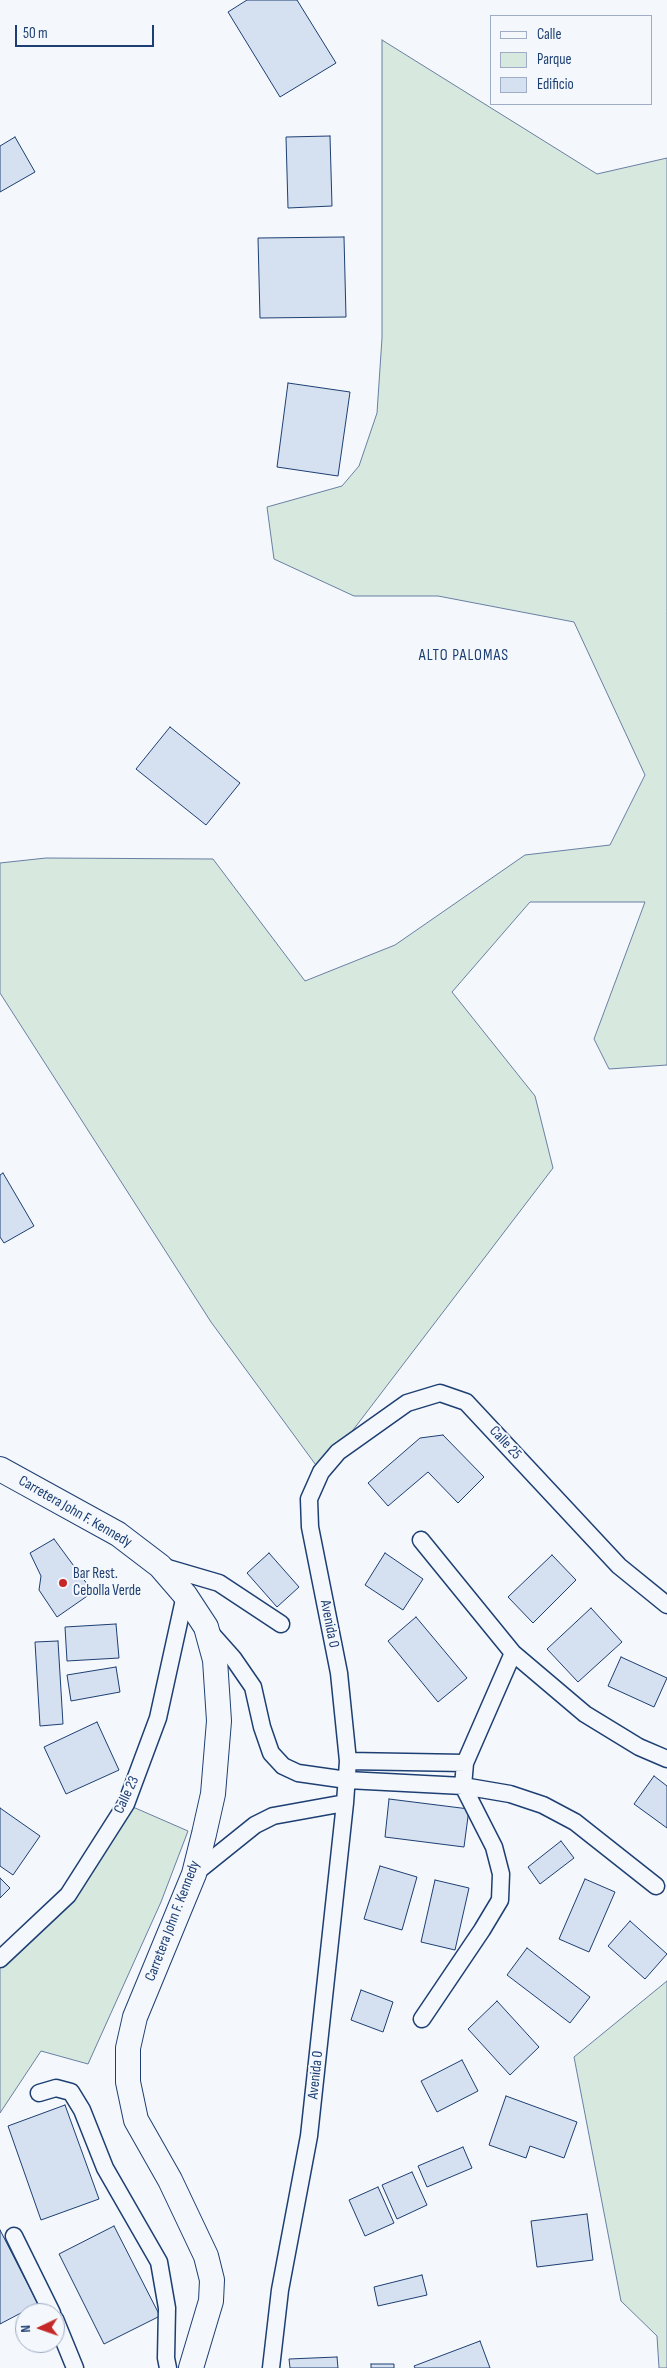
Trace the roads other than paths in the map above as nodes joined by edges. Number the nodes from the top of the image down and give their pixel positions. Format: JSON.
{"nodes":[{"id":1,"x":0,"y":1469,"type":"edge"},
{"id":2,"x":321,"y":1472,"type":"joint"},
{"id":3,"x":421,"y":1540,"type":"dead end"},
{"id":4,"x":160,"y":1566,"type":"junction"},
{"id":5,"x":185,"y":1595,"type":"junction"},
{"id":6,"x":667,"y":1605,"type":"edge"},
{"id":7,"x":281,"y":1624,"type":"dead end"},
{"id":8,"x":206,"y":1627,"type":"junction"},
{"id":9,"x":514,"y":1653,"type":"junction"},
{"id":10,"x":667,"y":1759,"type":"edge"},
{"id":11,"x":348,"y":1761,"type":"junction"},
{"id":12,"x":465,"y":1763,"type":"junction"},
{"id":13,"x":347,"y":1780,"type":"junction"},
{"id":14,"x":463,"y":1786,"type":"junction"},
{"id":15,"x":346,"y":1803,"type":"junction"},
{"id":16,"x":194,"y":1874,"type":"junction"},
{"id":17,"x":656,"y":1886,"type":"dead end"},
{"id":18,"x":0,"y":1959,"type":"edge"},
{"id":19,"x":422,"y":2019,"type":"dead end"},
{"id":20,"x":39,"y":2093,"type":"dead end"},
{"id":21,"x":14,"y":2236,"type":"dead end"},
{"id":22,"x":47,"y":2303,"type":"edge"},
{"id":23,"x":65,"y":2344,"type":"edge"},
{"id":24,"x":75,"y":2368,"type":"edge"},
{"id":25,"x":168,"y":2368,"type":"edge"},
{"id":26,"x":190,"y":2368,"type":"edge"},
{"id":27,"x":271,"y":2368,"type":"edge"}],
"edges":[{"from":1,"to":4,"type":"main road","name":"Carretera John F. Kennedy"},
{"from":2,"to":6,"type":"street","name":"Calle 25"},
{"from":2,"to":11,"type":"street","name":"Avenida 0"},
{"from":3,"to":9,"type":"street"},
{"from":4,"to":5,"type":"main road","name":"Carretera John F. Kennedy"},
{"from":4,"to":7,"type":"street"},
{"from":5,"to":8,"type":"main road","name":"Carretera John F. Kennedy"},
{"from":5,"to":18,"type":"street","name":"Calle 23"},
{"from":8,"to":13,"type":"street"},
{"from":8,"to":16,"type":"main road","name":"Carretera John F. Kennedy"},
{"from":9,"to":10,"type":"street"},
{"from":9,"to":12,"type":"street"},
{"from":11,"to":12,"type":"street"},
{"from":11,"to":13,"type":"street","name":"Avenida 0"},
{"from":12,"to":14,"type":"street"},
{"from":13,"to":14,"type":"street"},
{"from":13,"to":15,"type":"street","name":"Avenida 0"},
{"from":14,"to":17,"type":"street"},
{"from":14,"to":19,"type":"street"},
{"from":15,"to":16,"type":"street"},
{"from":15,"to":27,"type":"street","name":"Avenida 0"},
{"from":16,"to":26,"type":"main road","name":"Carretera John F. Kennedy"},
{"from":20,"to":25,"type":"street"},
{"from":21,"to":22,"type":"street"},
{"from":23,"to":24,"type":"street"}]}
